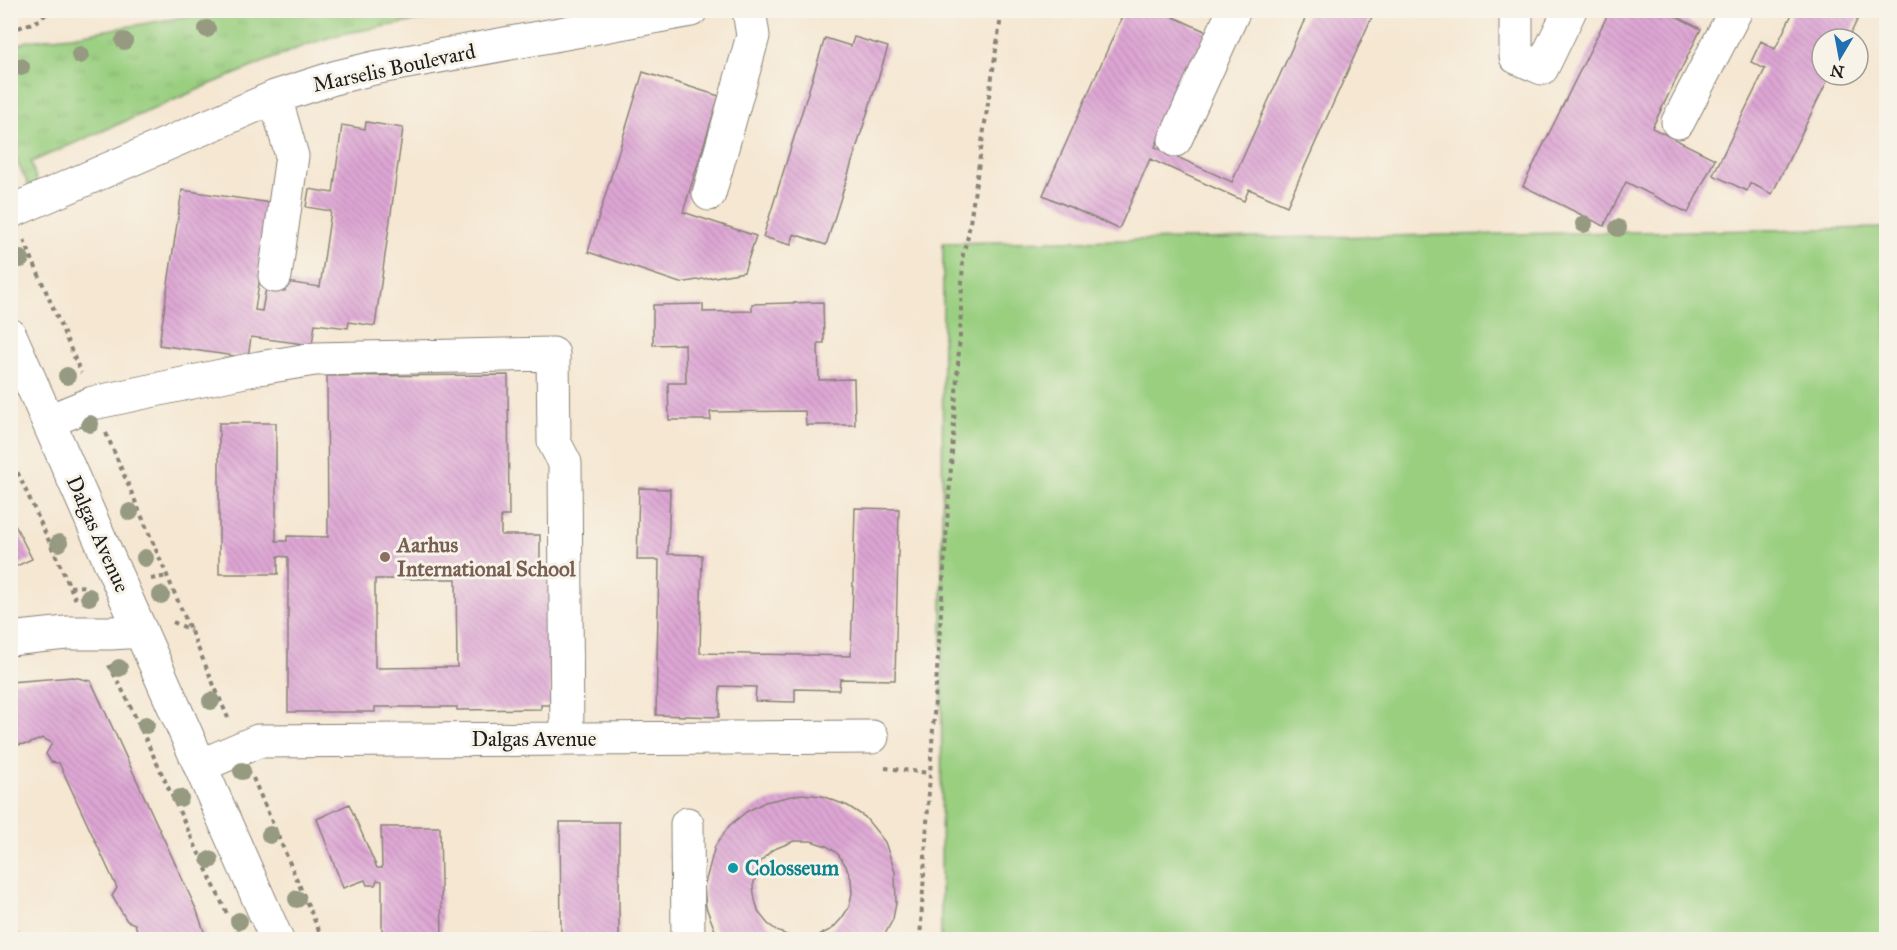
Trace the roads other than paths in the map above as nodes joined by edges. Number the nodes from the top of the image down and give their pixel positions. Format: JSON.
{"nodes":[{"id":1,"x":692,"y":10,"type":"edge"},
{"id":2,"x":749,"y":10,"type":"edge"},
{"id":3,"x":1234,"y":10,"type":"edge"},
{"id":4,"x":1516,"y":10,"type":"edge"},
{"id":5,"x":1570,"y":10,"type":"edge"},
{"id":6,"x":1736,"y":10,"type":"edge"},
{"id":7,"x":275,"y":97,"type":"junction"},
{"id":8,"x":1678,"y":122,"type":"dead end"},
{"id":9,"x":1175,"y":140,"type":"dead end"},
{"id":10,"x":709,"y":194,"type":"dead end"},
{"id":11,"x":11,"y":212,"type":"edge"},
{"id":12,"x":275,"y":276,"type":"dead end"},
{"id":13,"x":10,"y":336,"type":"edge"},
{"id":14,"x":48,"y":421,"type":"junction"},
{"id":15,"x":141,"y":631,"type":"junction"},
{"id":16,"x":10,"y":639,"type":"edge"},
{"id":17,"x":872,"y":737,"type":"dead end"},
{"id":18,"x":567,"y":739,"type":"junction"},
{"id":19,"x":200,"y":766,"type":"junction"},
{"id":20,"x":687,"y":824,"type":"dead end"},
{"id":21,"x":277,"y":939,"type":"edge"},
{"id":22,"x":688,"y":939,"type":"edge"}],
"edges":[{"from":1,"to":7,"type":"street","name":"Marselis Boulevard"},
{"from":2,"to":10,"type":"street"},
{"from":3,"to":9,"type":"street"},
{"from":4,"to":5,"type":"street"},
{"from":6,"to":8,"type":"street"},
{"from":7,"to":11,"type":"street","name":"Marselis Boulevard"},
{"from":7,"to":12,"type":"street"},
{"from":13,"to":14,"type":"street","name":"Dalgas Avenue"},
{"from":14,"to":15,"type":"street","name":"Dalgas Avenue"},
{"from":14,"to":18,"type":"street"},
{"from":15,"to":16,"type":"street"},
{"from":15,"to":19,"type":"street","name":"Dalgas Avenue"},
{"from":17,"to":18,"type":"street","name":"Dalgas Avenue"},
{"from":18,"to":19,"type":"street","name":"Dalgas Avenue"},
{"from":19,"to":21,"type":"street","name":"Dalgas Avenue"},
{"from":20,"to":22,"type":"street"}]}
